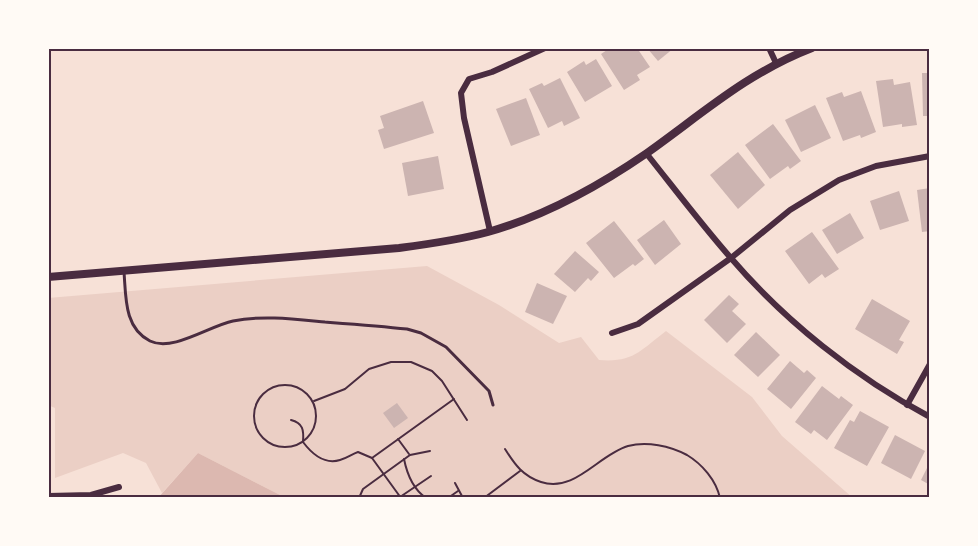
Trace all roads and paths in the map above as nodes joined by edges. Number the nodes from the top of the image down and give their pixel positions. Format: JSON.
{"nodes":[{"id":1,"x":545,"y":48,"type":"edge"},
{"id":2,"x":769,"y":48,"type":"edge"},
{"id":3,"x":812,"y":48,"type":"edge"},
{"id":4,"x":776,"y":63,"type":"junction"},
{"id":5,"x":646,"y":153,"type":"junction"},
{"id":6,"x":930,"y":156,"type":"edge"},
{"id":7,"x":490,"y":231,"type":"junction"},
{"id":8,"x":731,"y":258,"type":"junction"},
{"id":9,"x":124,"y":270,"type":"junction"},
{"id":10,"x":48,"y":277,"type":"edge"},
{"id":11,"x":612,"y":333,"type":"dead end"},
{"id":12,"x":930,"y":364,"type":"edge"},
{"id":13,"x":454,"y":399,"type":"junction"},
{"id":14,"x":314,"y":401,"type":"junction"},
{"id":15,"x":493,"y":405,"type":"dead end"},
{"id":16,"x":907,"y":405,"type":"junction"},
{"id":17,"x":930,"y":417,"type":"edge"},
{"id":18,"x":291,"y":420,"type":"dead end"},
{"id":19,"x":467,"y":420,"type":"dead end"},
{"id":20,"x":398,"y":439,"type":"junction"},
{"id":21,"x":303,"y":442,"type":"junction"},
{"id":22,"x":505,"y":449,"type":"dead end"},
{"id":23,"x":430,"y":451,"type":"dead end"},
{"id":24,"x":410,"y":454,"type":"junction"},
{"id":25,"x":372,"y":458,"type":"junction"},
{"id":26,"x":404,"y":459,"type":"junction"},
{"id":27,"x":520,"y":471,"type":"junction"},
{"id":28,"x":383,"y":473,"type":"junction"},
{"id":29,"x":432,"y":476,"type":"dead end"},
{"id":30,"x":455,"y":483,"type":"dead end"},
{"id":31,"x":415,"y":486,"type":"junction"},
{"id":32,"x":119,"y":487,"type":"dead end"},
{"id":33,"x":459,"y":490,"type":"junction"},
{"id":34,"x":48,"y":496,"type":"edge"},
{"id":35,"x":401,"y":497,"type":"edge"},
{"id":36,"x":359,"y":498,"type":"edge"},
{"id":37,"x":426,"y":498,"type":"edge"},
{"id":38,"x":448,"y":498,"type":"edge"},
{"id":39,"x":463,"y":498,"type":"edge"},
{"id":40,"x":484,"y":498,"type":"edge"},
{"id":41,"x":720,"y":498,"type":"edge"}],
"edges":[{"from":1,"to":7,"type":"street"},
{"from":2,"to":4,"type":"street"},
{"from":3,"to":4,"type":"street"},
{"from":4,"to":5,"type":"street"},
{"from":5,"to":7,"type":"street"},
{"from":5,"to":8,"type":"street"},
{"from":6,"to":8,"type":"street"},
{"from":7,"to":9,"type":"street"},
{"from":8,"to":11,"type":"street"},
{"from":8,"to":16,"type":"street"},
{"from":9,"to":10,"type":"street"},
{"from":9,"to":15,"type":"lane"},
{"from":12,"to":16,"type":"street"},
{"from":13,"to":14,"type":"path"},
{"from":13,"to":19,"type":"path"},
{"from":13,"to":20,"type":"path"},
{"from":14,"to":21,"type":"path"},
{"from":14,"to":21,"type":"path"},
{"from":16,"to":17,"type":"street"},
{"from":18,"to":21,"type":"path"},
{"from":20,"to":24,"type":"path"},
{"from":20,"to":25,"type":"path"},
{"from":21,"to":25,"type":"path"},
{"from":22,"to":27,"type":"path"},
{"from":23,"to":24,"type":"path"},
{"from":24,"to":26,"type":"path"},
{"from":25,"to":28,"type":"path"},
{"from":26,"to":28,"type":"path"},
{"from":26,"to":31,"type":"path"},
{"from":27,"to":40,"type":"path"},
{"from":27,"to":41,"type":"path"},
{"from":28,"to":35,"type":"path"},
{"from":28,"to":36,"type":"path"},
{"from":29,"to":31,"type":"path"},
{"from":30,"to":33,"type":"path"},
{"from":31,"to":35,"type":"path"},
{"from":31,"to":37,"type":"path"},
{"from":32,"to":34,"type":"street"},
{"from":33,"to":38,"type":"path"},
{"from":33,"to":39,"type":"path"}]}
